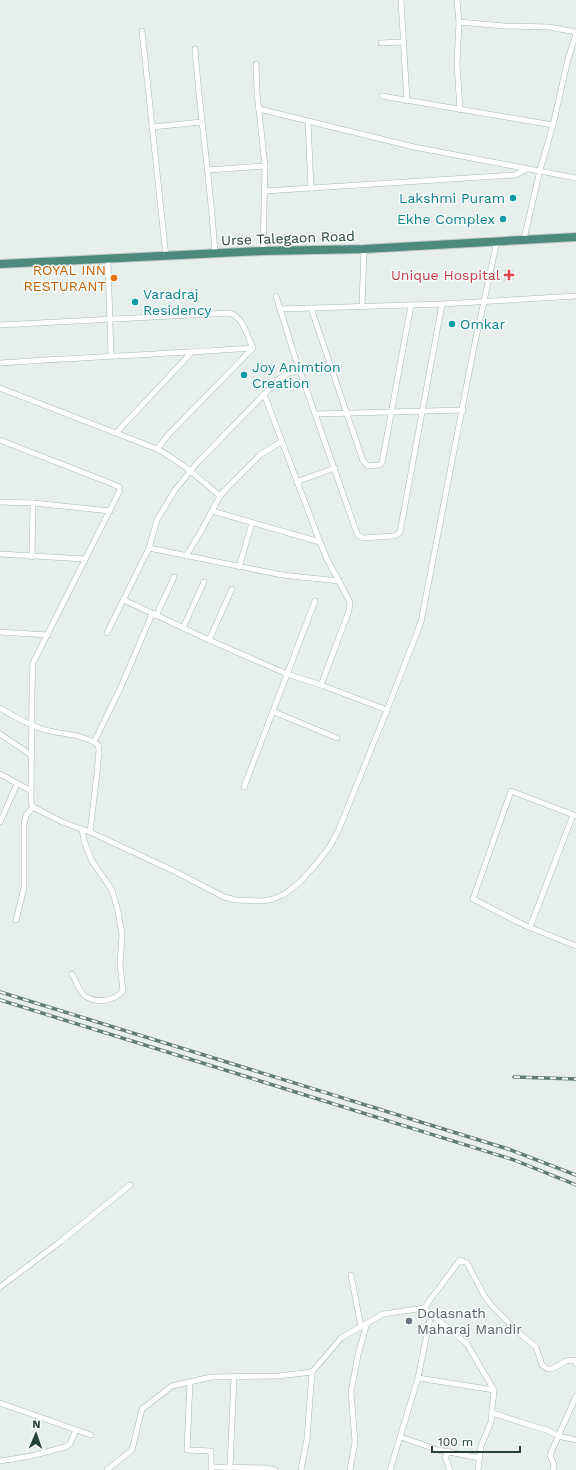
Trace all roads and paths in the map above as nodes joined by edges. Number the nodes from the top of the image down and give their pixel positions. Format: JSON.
{"nodes":[{"id":1,"x":401,"y":0,"type":"edge"},
{"id":2,"x":456,"y":0,"type":"edge"},
{"id":3,"x":459,"y":22,"type":"junction"},
{"id":4,"x":142,"y":31,"type":"dead end"},
{"id":5,"x":576,"y":33,"type":"edge"},
{"id":6,"x":404,"y":42,"type":"junction"},
{"id":7,"x":381,"y":43,"type":"dead end"},
{"id":8,"x":195,"y":49,"type":"dead end"},
{"id":9,"x":256,"y":64,"type":"dead end"},
{"id":10,"x":382,"y":96,"type":"dead end"},
{"id":11,"x":407,"y":101,"type":"junction"},
{"id":12,"x":259,"y":109,"type":"junction"},
{"id":13,"x":460,"y":110,"type":"junction"},
{"id":14,"x":202,"y":122,"type":"junction"},
{"id":15,"x":308,"y":122,"type":"junction"},
{"id":16,"x":553,"y":125,"type":"junction"},
{"id":17,"x":152,"y":127,"type":"junction"},
{"id":18,"x":265,"y":166,"type":"junction"},
{"id":19,"x":527,"y":169,"type":"junction"},
{"id":20,"x":207,"y":170,"type":"junction"},
{"id":21,"x":540,"y":170,"type":"junction"},
{"id":22,"x":576,"y":178,"type":"edge"},
{"id":23,"x":311,"y":188,"type":"junction"},
{"id":24,"x":265,"y":191,"type":"junction"},
{"id":25,"x":576,"y":237,"type":"edge"},
{"id":26,"x":524,"y":240,"type":"junction"},
{"id":27,"x":497,"y":241,"type":"junction"},
{"id":28,"x":364,"y":249,"type":"junction"},
{"id":29,"x":263,"y":251,"type":"junction"},
{"id":30,"x":215,"y":254,"type":"junction"},
{"id":31,"x":166,"y":257,"type":"junction"},
{"id":32,"x":108,"y":260,"type":"junction"},
{"id":33,"x":0,"y":264,"type":"edge"},
{"id":34,"x":276,"y":296,"type":"dead end"},
{"id":35,"x":576,"y":296,"type":"edge"},
{"id":36,"x":485,"y":301,"type":"junction"},
{"id":37,"x":442,"y":304,"type":"junction"},
{"id":38,"x":411,"y":305,"type":"junction"},
{"id":39,"x":362,"y":306,"type":"junction"},
{"id":40,"x":311,"y":308,"type":"junction"},
{"id":41,"x":280,"y":309,"type":"junction"},
{"id":42,"x":110,"y":319,"type":"junction"},
{"id":43,"x":0,"y":325,"type":"edge"},
{"id":44,"x":253,"y":348,"type":"junction"},
{"id":45,"x":191,"y":353,"type":"junction"},
{"id":46,"x":111,"y":356,"type":"junction"},
{"id":47,"x":0,"y":363,"type":"edge"},
{"id":48,"x":300,"y":370,"type":"junction"},
{"id":49,"x":0,"y":388,"type":"edge"},
{"id":50,"x":264,"y":394,"type":"junction"},
{"id":51,"x":463,"y":410,"type":"junction"},
{"id":52,"x":423,"y":411,"type":"junction"},
{"id":53,"x":392,"y":412,"type":"junction"},
{"id":54,"x":348,"y":413,"type":"junction"},
{"id":55,"x":316,"y":414,"type":"junction"},
{"id":56,"x":116,"y":433,"type":"junction"},
{"id":57,"x":0,"y":440,"type":"edge"},
{"id":58,"x":281,"y":442,"type":"junction"},
{"id":59,"x":157,"y":449,"type":"junction"},
{"id":60,"x":335,"y":468,"type":"junction"},
{"id":61,"x":190,"y":472,"type":"junction"},
{"id":62,"x":296,"y":482,"type":"junction"},
{"id":63,"x":220,"y":496,"type":"junction"},
{"id":64,"x":0,"y":502,"type":"edge"},
{"id":65,"x":33,"y":502,"type":"junction"},
{"id":66,"x":110,"y":510,"type":"junction"},
{"id":67,"x":212,"y":511,"type":"junction"},
{"id":68,"x":252,"y":523,"type":"junction"},
{"id":69,"x":320,"y":542,"type":"junction"},
{"id":70,"x":149,"y":548,"type":"junction"},
{"id":71,"x":0,"y":554,"type":"edge"},
{"id":72,"x":186,"y":556,"type":"junction"},
{"id":73,"x":32,"y":557,"type":"junction"},
{"id":74,"x":85,"y":559,"type":"junction"},
{"id":75,"x":239,"y":567,"type":"junction"},
{"id":76,"x":174,"y":577,"type":"dead end"},
{"id":77,"x":339,"y":581,"type":"junction"},
{"id":78,"x":204,"y":582,"type":"dead end"},
{"id":79,"x":232,"y":589,"type":"dead end"},
{"id":80,"x":124,"y":600,"type":"junction"},
{"id":81,"x":315,"y":601,"type":"dead end"},
{"id":82,"x":154,"y":615,"type":"junction"},
{"id":83,"x":183,"y":628,"type":"junction"},
{"id":84,"x":0,"y":632,"type":"edge"},
{"id":85,"x":107,"y":633,"type":"dead end"},
{"id":86,"x":48,"y":635,"type":"junction"},
{"id":87,"x":208,"y":640,"type":"junction"},
{"id":88,"x":287,"y":674,"type":"junction"},
{"id":89,"x":321,"y":685,"type":"junction"},
{"id":90,"x":0,"y":708,"type":"edge"},
{"id":91,"x":387,"y":710,"type":"junction"},
{"id":92,"x":274,"y":712,"type":"junction"},
{"id":93,"x":31,"y":724,"type":"junction"},
{"id":94,"x":0,"y":734,"type":"edge"},
{"id":95,"x":337,"y":738,"type":"dead end"},
{"id":96,"x":94,"y":742,"type":"junction"},
{"id":97,"x":31,"y":755,"type":"junction"},
{"id":98,"x":0,"y":774,"type":"edge"},
{"id":99,"x":17,"y":784,"type":"junction"},
{"id":100,"x":244,"y":787,"type":"dead end"},
{"id":101,"x":31,"y":791,"type":"junction"},
{"id":102,"x":34,"y":807,"type":"junction"},
{"id":103,"x":575,"y":816,"type":"edge"},
{"id":104,"x":0,"y":821,"type":"edge"},
{"id":105,"x":82,"y":829,"type":"junction"},
{"id":106,"x":90,"y":832,"type":"junction"},
{"id":107,"x":16,"y":920,"type":"dead end"},
{"id":108,"x":530,"y":927,"type":"junction"},
{"id":109,"x":576,"y":946,"type":"edge"},
{"id":110,"x":72,"y":974,"type":"dead end"},
{"id":111,"x":130,"y":1185,"type":"dead end"},
{"id":112,"x":351,"y":1275,"type":"dead end"},
{"id":113,"x":0,"y":1286,"type":"edge"},
{"id":114,"x":424,"y":1308,"type":"junction"},
{"id":115,"x":431,"y":1314,"type":"junction"},
{"id":116,"x":367,"y":1324,"type":"junction"},
{"id":117,"x":361,"y":1327,"type":"junction"},
{"id":118,"x":576,"y":1364,"type":"edge"},
{"id":119,"x":312,"y":1372,"type":"junction"},
{"id":120,"x":234,"y":1376,"type":"junction"},
{"id":121,"x":418,"y":1378,"type":"junction"},
{"id":122,"x":190,"y":1382,"type":"junction"},
{"id":123,"x":494,"y":1390,"type":"junction"},
{"id":124,"x":576,"y":1396,"type":"edge"},
{"id":125,"x":0,"y":1403,"type":"edge"},
{"id":126,"x":492,"y":1413,"type":"junction"},
{"id":127,"x":76,"y":1430,"type":"junction"},
{"id":128,"x":91,"y":1435,"type":"dead end"},
{"id":129,"x":558,"y":1436,"type":"junction"},
{"id":130,"x":401,"y":1437,"type":"junction"},
{"id":131,"x":576,"y":1440,"type":"edge"},
{"id":132,"x":449,"y":1452,"type":"junction"},
{"id":133,"x":480,"y":1458,"type":"junction"},
{"id":134,"x":0,"y":1461,"type":"edge"},
{"id":135,"x":230,"y":1467,"type":"junction"},
{"id":136,"x":212,"y":1469,"type":"edge"},
{"id":137,"x":107,"y":1470,"type":"edge"},
{"id":138,"x":275,"y":1470,"type":"edge"},
{"id":139,"x":301,"y":1470,"type":"edge"},
{"id":140,"x":350,"y":1470,"type":"edge"},
{"id":141,"x":390,"y":1470,"type":"edge"},
{"id":142,"x":450,"y":1470,"type":"edge"},
{"id":143,"x":478,"y":1470,"type":"edge"},
{"id":144,"x":553,"y":1470,"type":"edge"}],
"edges":[{"from":1,"to":6,"type":"street"},
{"from":2,"to":3,"type":"street"},
{"from":3,"to":5,"type":"street"},
{"from":3,"to":13,"type":"street"},
{"from":4,"to":17,"type":"street"},
{"from":5,"to":16,"type":"street"},
{"from":6,"to":7,"type":"street"},
{"from":6,"to":11,"type":"street"},
{"from":8,"to":14,"type":"street"},
{"from":9,"to":12,"type":"street"},
{"from":10,"to":11,"type":"street"},
{"from":11,"to":13,"type":"street"},
{"from":12,"to":15,"type":"street"},
{"from":12,"to":18,"type":"street"},
{"from":13,"to":16,"type":"street"},
{"from":14,"to":17,"type":"street"},
{"from":14,"to":20,"type":"street"},
{"from":15,"to":19,"type":"street"},
{"from":15,"to":23,"type":"street"},
{"from":16,"to":21,"type":"street"},
{"from":17,"to":31,"type":"street"},
{"from":18,"to":20,"type":"street"},
{"from":18,"to":24,"type":"street"},
{"from":19,"to":21,"type":"street"},
{"from":19,"to":23,"type":"street"},
{"from":20,"to":30,"type":"street"},
{"from":21,"to":22,"type":"street"},
{"from":21,"to":26,"type":"street"},
{"from":23,"to":24,"type":"street"},
{"from":24,"to":29,"type":"street"},
{"from":25,"to":26,"type":"highway","name":"Urse Talegaon Road"},
{"from":26,"to":27,"type":"highway","name":"Urse Talegaon Road"},
{"from":27,"to":28,"type":"highway","name":"Urse Talegaon Road"},
{"from":27,"to":36,"type":"street"},
{"from":28,"to":29,"type":"highway","name":"Urse Talegaon Road"},
{"from":28,"to":39,"type":"street"},
{"from":29,"to":30,"type":"highway","name":"Urse Talegaon Road"},
{"from":30,"to":31,"type":"highway","name":"Urse Talegaon Road"},
{"from":31,"to":32,"type":"highway","name":"Urse Talegaon Road"},
{"from":32,"to":33,"type":"highway","name":"Urse Talegaon Road"},
{"from":32,"to":42,"type":"street"},
{"from":34,"to":41,"type":"street"},
{"from":35,"to":36,"type":"street"},
{"from":36,"to":37,"type":"street"},
{"from":36,"to":51,"type":"street"},
{"from":37,"to":38,"type":"street"},
{"from":37,"to":52,"type":"street"},
{"from":38,"to":39,"type":"street"},
{"from":38,"to":53,"type":"street"},
{"from":39,"to":40,"type":"street"},
{"from":40,"to":41,"type":"street"},
{"from":40,"to":54,"type":"street"},
{"from":41,"to":48,"type":"street"},
{"from":42,"to":43,"type":"street"},
{"from":42,"to":44,"type":"street"},
{"from":42,"to":46,"type":"street"},
{"from":44,"to":45,"type":"street"},
{"from":44,"to":59,"type":"street"},
{"from":45,"to":46,"type":"street"},
{"from":45,"to":56,"type":"street"},
{"from":46,"to":47,"type":"street"},
{"from":48,"to":50,"type":"street"},
{"from":48,"to":55,"type":"street"},
{"from":49,"to":56,"type":"street"},
{"from":50,"to":58,"type":"street"},
{"from":50,"to":61,"type":"street"},
{"from":51,"to":52,"type":"street"},
{"from":51,"to":91,"type":"street"},
{"from":52,"to":53,"type":"street"},
{"from":52,"to":60,"type":"street"},
{"from":53,"to":54,"type":"street"},
{"from":53,"to":54,"type":"street"},
{"from":54,"to":55,"type":"street"},
{"from":55,"to":60,"type":"street"},
{"from":56,"to":59,"type":"street"},
{"from":57,"to":66,"type":"street"},
{"from":58,"to":62,"type":"street"},
{"from":58,"to":63,"type":"street"},
{"from":59,"to":61,"type":"street"},
{"from":60,"to":62,"type":"street"},
{"from":61,"to":63,"type":"street"},
{"from":61,"to":70,"type":"street"},
{"from":62,"to":69,"type":"street"},
{"from":63,"to":67,"type":"street"},
{"from":64,"to":65,"type":"street"},
{"from":65,"to":66,"type":"street"},
{"from":65,"to":73,"type":"street"},
{"from":66,"to":74,"type":"street"},
{"from":67,"to":68,"type":"street"},
{"from":67,"to":72,"type":"street"},
{"from":68,"to":69,"type":"street"},
{"from":68,"to":75,"type":"street"},
{"from":69,"to":77,"type":"street"},
{"from":70,"to":72,"type":"street"},
{"from":70,"to":80,"type":"street"},
{"from":71,"to":73,"type":"street"},
{"from":72,"to":75,"type":"street"},
{"from":73,"to":74,"type":"street"},
{"from":74,"to":86,"type":"street"},
{"from":75,"to":77,"type":"street"},
{"from":76,"to":82,"type":"street"},
{"from":77,"to":89,"type":"street"},
{"from":78,"to":83,"type":"street"},
{"from":79,"to":87,"type":"street"},
{"from":80,"to":82,"type":"street"},
{"from":80,"to":85,"type":"street"},
{"from":81,"to":88,"type":"street"},
{"from":82,"to":83,"type":"street"},
{"from":82,"to":96,"type":"street"},
{"from":83,"to":87,"type":"street"},
{"from":84,"to":86,"type":"street"},
{"from":86,"to":93,"type":"street"},
{"from":87,"to":88,"type":"street"},
{"from":88,"to":89,"type":"street"},
{"from":88,"to":92,"type":"street"},
{"from":89,"to":91,"type":"street"},
{"from":90,"to":93,"type":"street"},
{"from":91,"to":106,"type":"street"},
{"from":92,"to":95,"type":"street"},
{"from":92,"to":100,"type":"street"},
{"from":93,"to":96,"type":"street"},
{"from":93,"to":97,"type":"street"},
{"from":94,"to":97,"type":"street"},
{"from":96,"to":106,"type":"street"},
{"from":97,"to":101,"type":"street"},
{"from":98,"to":99,"type":"street"},
{"from":99,"to":101,"type":"street"},
{"from":99,"to":104,"type":"street"},
{"from":101,"to":102,"type":"street"},
{"from":102,"to":105,"type":"street"},
{"from":102,"to":107,"type":"street"},
{"from":103,"to":108,"type":"street"},
{"from":103,"to":108,"type":"street"},
{"from":105,"to":106,"type":"street"},
{"from":105,"to":110,"type":"street"},
{"from":108,"to":109,"type":"street"},
{"from":111,"to":113,"type":"street"},
{"from":112,"to":117,"type":"street"},
{"from":114,"to":115,"type":"street"},
{"from":114,"to":116,"type":"street"},
{"from":114,"to":118,"type":"street"},
{"from":115,"to":121,"type":"street"},
{"from":115,"to":123,"type":"street"},
{"from":116,"to":117,"type":"street"},
{"from":116,"to":140,"type":"street"},
{"from":117,"to":119,"type":"street"},
{"from":119,"to":120,"type":"street"},
{"from":119,"to":139,"type":"street"},
{"from":120,"to":122,"type":"street"},
{"from":120,"to":135,"type":"street"},
{"from":121,"to":123,"type":"street"},
{"from":121,"to":130,"type":"street"},
{"from":122,"to":136,"type":"street"},
{"from":122,"to":137,"type":"street"},
{"from":123,"to":126,"type":"street"},
{"from":124,"to":129,"type":"street"},
{"from":125,"to":127,"type":"street"},
{"from":126,"to":129,"type":"street"},
{"from":126,"to":133,"type":"street"},
{"from":127,"to":128,"type":"street"},
{"from":127,"to":134,"type":"street"},
{"from":129,"to":131,"type":"street"},
{"from":129,"to":144,"type":"street"},
{"from":130,"to":132,"type":"street"},
{"from":130,"to":141,"type":"street"},
{"from":132,"to":133,"type":"street"},
{"from":132,"to":142,"type":"street"},
{"from":133,"to":143,"type":"street"},
{"from":135,"to":136,"type":"street"},
{"from":135,"to":138,"type":"street"}]}
